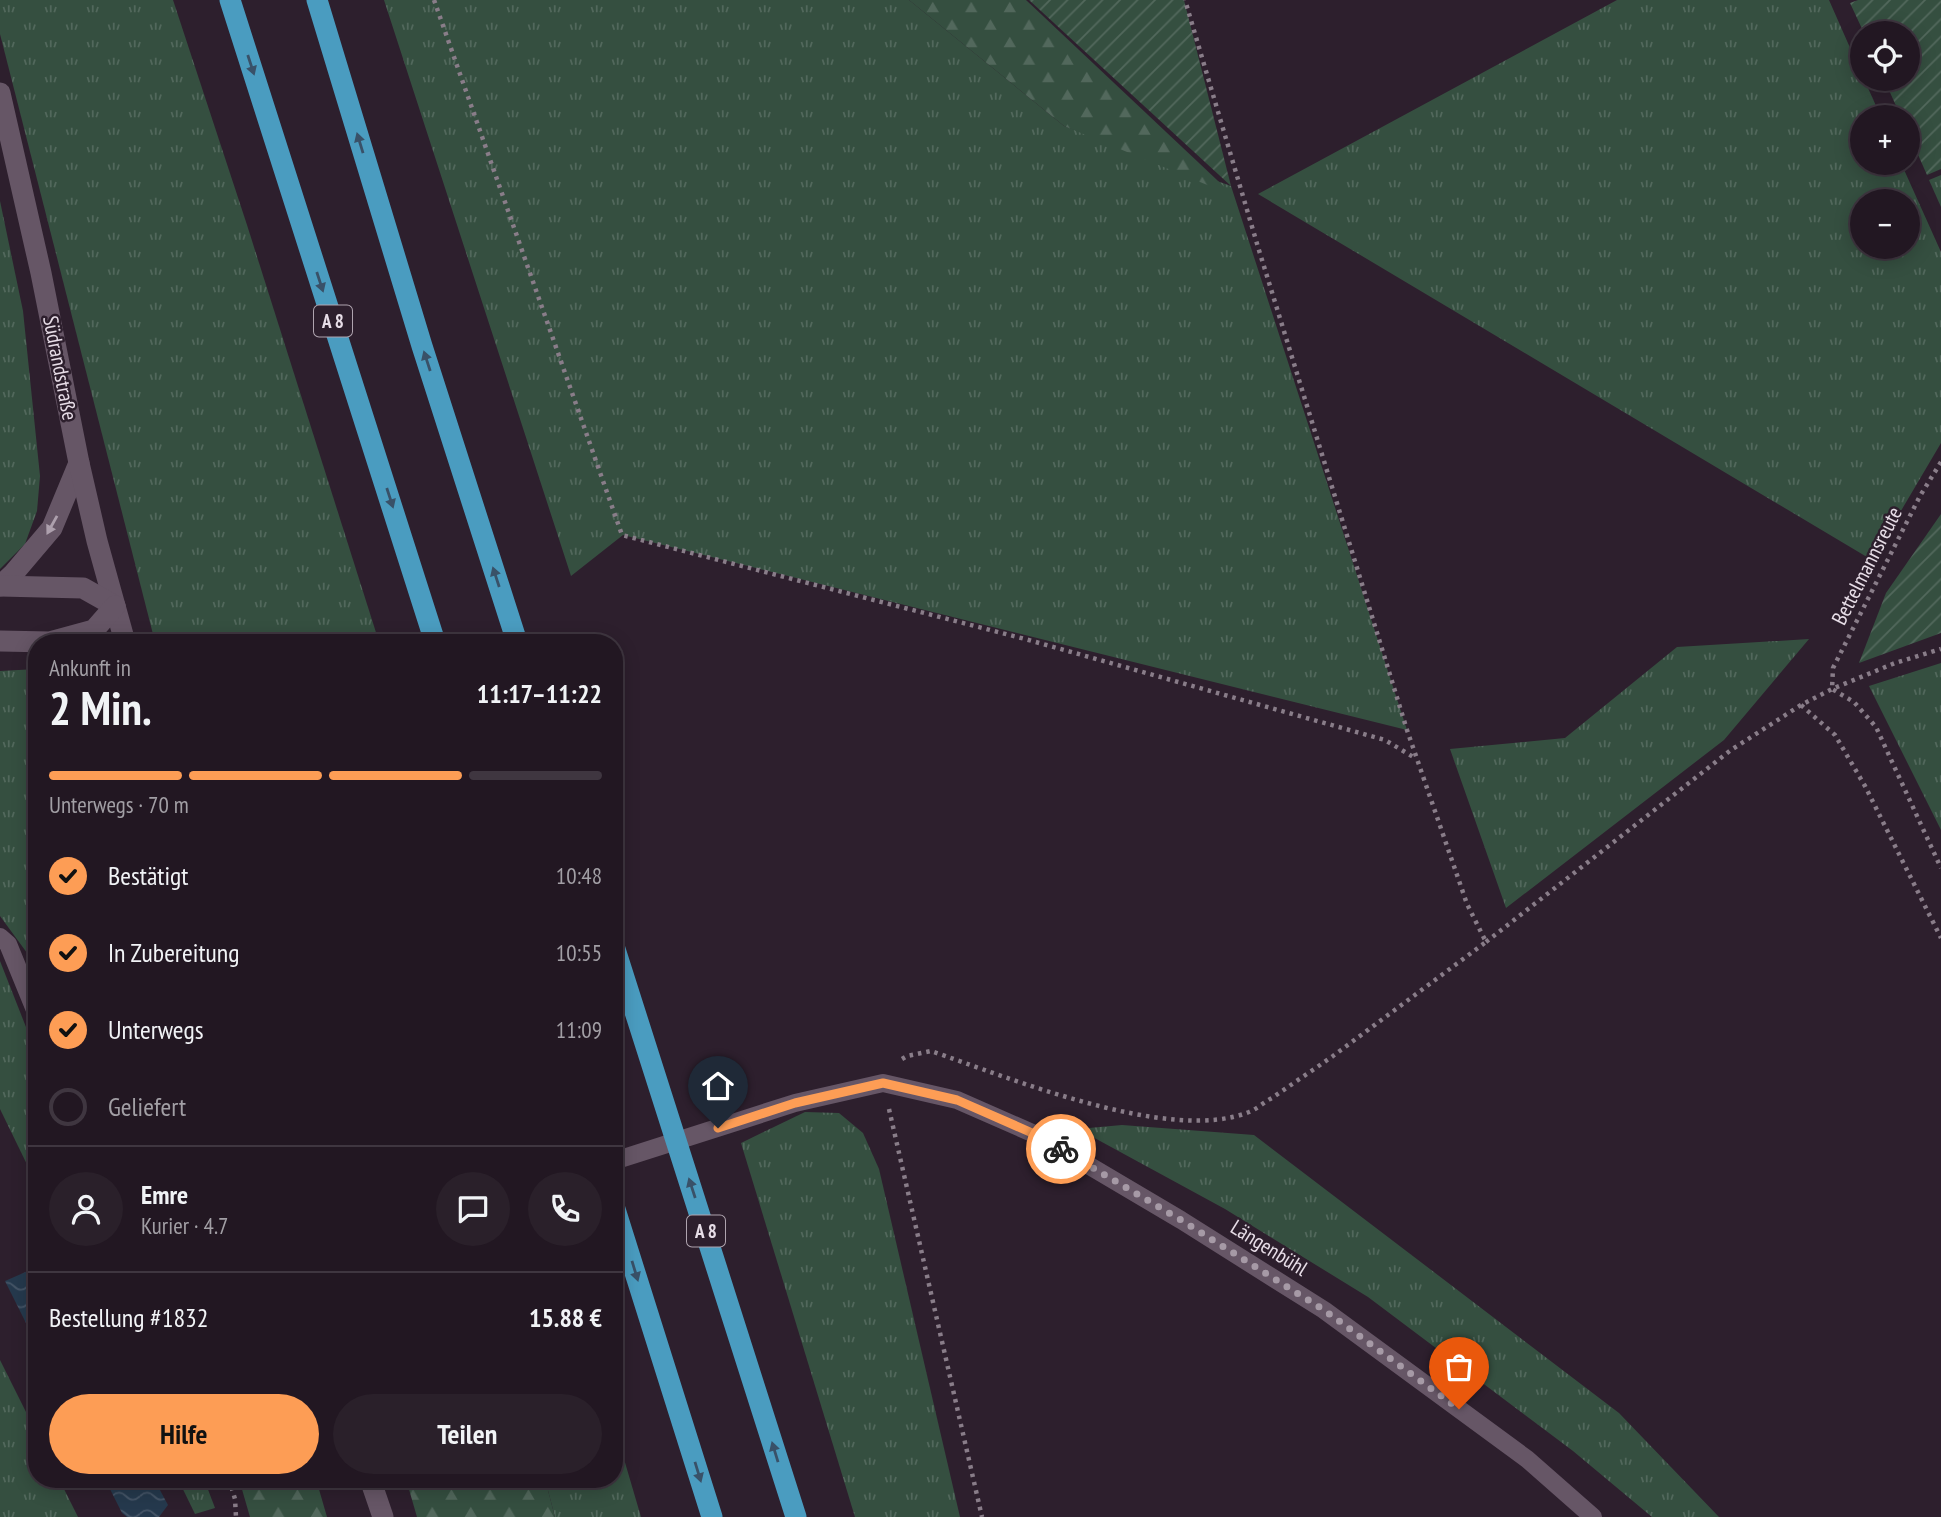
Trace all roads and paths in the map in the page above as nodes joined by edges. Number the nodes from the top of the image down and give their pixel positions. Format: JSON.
{"nodes":[{"id":1,"x":230,"y":0,"type":"edge"},
{"id":2,"x":317,"y":0,"type":"edge"},
{"id":3,"x":434,"y":0,"type":"edge"},
{"id":4,"x":1185,"y":0,"type":"edge"},
{"id":5,"x":0,"y":93,"type":"edge"},
{"id":6,"x":1941,"y":462,"type":"edge"},
{"id":7,"x":79,"y":463,"type":"junction"},
{"id":8,"x":0,"y":586,"type":"edge"},
{"id":9,"x":115,"y":606,"type":"junction"},
{"id":10,"x":79,"y":634,"type":"edge"},
{"id":11,"x":123,"y":634,"type":"edge"},
{"id":12,"x":432,"y":634,"type":"edge"},
{"id":13,"x":514,"y":634,"type":"edge"},
{"id":14,"x":0,"y":641,"type":"edge"},
{"id":15,"x":28,"y":642,"type":"edge"},
{"id":16,"x":1941,"y":649,"type":"edge"},
{"id":17,"x":1832,"y":689,"type":"junction"},
{"id":18,"x":1801,"y":705,"type":"junction"},
{"id":19,"x":1417,"y":759,"type":"junction"},
{"id":20,"x":1941,"y":868,"type":"edge"},
{"id":21,"x":0,"y":937,"type":"edge"},
{"id":22,"x":1941,"y":938,"type":"edge"},
{"id":23,"x":1486,"y":942,"type":"junction"},
{"id":24,"x":623,"y":974,"type":"edge"},
{"id":25,"x":28,"y":993,"type":"edge"},
{"id":26,"x":883,"y":1083,"type":"junction"},
{"id":27,"x":623,"y":1158,"type":"edge"},
{"id":28,"x":623,"y":1235,"type":"edge"},
{"id":29,"x":232,"y":1488,"type":"edge"},
{"id":30,"x":373,"y":1488,"type":"edge"},
{"id":31,"x":236,"y":1517,"type":"edge"},
{"id":32,"x":383,"y":1517,"type":"edge"},
{"id":33,"x":712,"y":1517,"type":"edge"},
{"id":34,"x":796,"y":1517,"type":"edge"},
{"id":35,"x":982,"y":1517,"type":"edge"},
{"id":36,"x":1593,"y":1517,"type":"edge"}],
"edges":[{"from":1,"to":12,"type":"highway","number":"A 8","one_way":true},
{"from":13,"to":2,"type":"highway","one_way":true},
{"from":3,"to":19,"type":"path"},
{"from":4,"to":19,"type":"path"},
{"from":5,"to":7,"type":"main road","name":"Südrandstraße"},
{"from":6,"to":17,"type":"path","name":"Bettelmannsreute"},
{"from":7,"to":8,"type":"main road","one_way":true},
{"from":7,"to":9,"type":"main road","name":"Südrandstraße"},
{"from":8,"to":9,"type":"main road"},
{"from":9,"to":10,"type":"main road"},
{"from":9,"to":11,"type":"main road","name":"Südrandstraße"},
{"from":14,"to":15,"type":"main road"},
{"from":16,"to":17,"type":"path"},
{"from":17,"to":18,"type":"path"},
{"from":17,"to":20,"type":"path"},
{"from":18,"to":22,"type":"path"},
{"from":18,"to":23,"type":"path"},
{"from":19,"to":23,"type":"path"},
{"from":21,"to":25,"type":"lane"},
{"from":23,"to":26,"type":"path"},
{"from":34,"to":24,"type":"highway","number":"A 8","one_way":true},
{"from":26,"to":27,"type":"lane"},
{"from":26,"to":35,"type":"path"},
{"from":26,"to":36,"type":"lane","name":"Längenbühl"},
{"from":28,"to":33,"type":"highway","one_way":true},
{"from":29,"to":31,"type":"path"},
{"from":30,"to":32,"type":"main road"}]}
